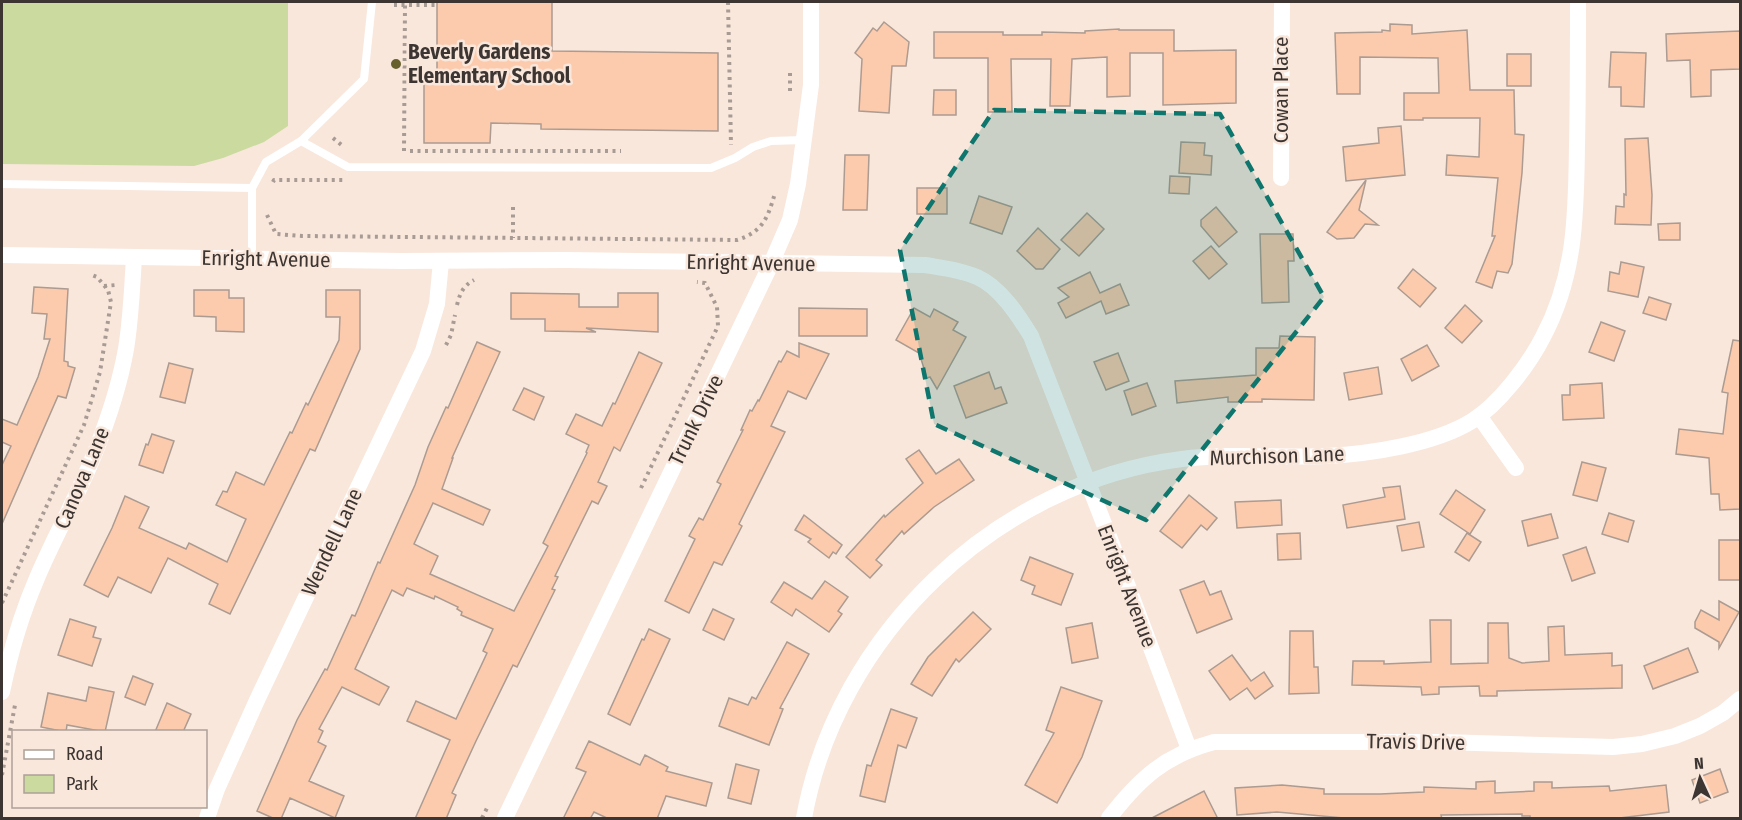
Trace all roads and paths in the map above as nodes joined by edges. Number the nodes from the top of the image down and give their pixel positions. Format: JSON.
{"nodes":[{"id":1,"x":372,"y":2,"type":"edge"},
{"id":2,"x":435,"y":2,"type":"edge"},
{"id":3,"x":728,"y":2,"type":"edge"},
{"id":4,"x":811,"y":2,"type":"edge"},
{"id":5,"x":1282,"y":2,"type":"edge"},
{"id":6,"x":1578,"y":2,"type":"edge"},
{"id":7,"x":394,"y":4,"type":"dead end"},
{"id":8,"x":405,"y":5,"type":"junction"},
{"id":9,"x":791,"y":62,"type":"dead end"},
{"id":10,"x":789,"y":98,"type":"dead end"},
{"id":11,"x":333,"y":138,"type":"dead end"},
{"id":12,"x":803,"y":140,"type":"junction"},
{"id":13,"x":302,"y":141,"type":"junction"},
{"id":14,"x":738,"y":145,"type":"dead end"},
{"id":15,"x":349,"y":151,"type":"dead end"},
{"id":16,"x":393,"y":151,"type":"dead end"},
{"id":17,"x":404,"y":151,"type":"junction"},
{"id":18,"x":628,"y":151,"type":"dead end"},
{"id":19,"x":1281,"y":178,"type":"dead end"},
{"id":20,"x":345,"y":180,"type":"dead end"},
{"id":21,"x":2,"y":184,"type":"edge"},
{"id":22,"x":778,"y":184,"type":"dead end"},
{"id":23,"x":252,"y":188,"type":"junction"},
{"id":24,"x":269,"y":189,"type":"dead end"},
{"id":25,"x":513,"y":207,"type":"dead end"},
{"id":26,"x":267,"y":213,"type":"dead end"},
{"id":27,"x":513,"y":238,"type":"junction"},
{"id":28,"x":2,"y":255,"type":"edge"},
{"id":29,"x":134,"y":258,"type":"junction"},
{"id":30,"x":252,"y":258,"type":"junction"},
{"id":31,"x":441,"y":261,"type":"junction"},
{"id":32,"x":771,"y":264,"type":"junction"},
{"id":33,"x":86,"y":273,"type":"dead end"},
{"id":34,"x":481,"y":279,"type":"dead end"},
{"id":35,"x":692,"y":280,"type":"dead end"},
{"id":36,"x":446,"y":345,"type":"dead end"},
{"id":37,"x":1479,"y":416,"type":"junction"},
{"id":38,"x":1516,"y":468,"type":"dead end"},
{"id":39,"x":1087,"y":484,"type":"junction"},
{"id":40,"x":636,"y":497,"type":"dead end"},
{"id":41,"x":2,"y":603,"type":"edge"},
{"id":42,"x":2,"y":692,"type":"edge"},
{"id":43,"x":1740,"y":699,"type":"edge"},
{"id":44,"x":1189,"y":749,"type":"junction"},
{"id":45,"x":488,"y":808,"type":"dead end"},
{"id":46,"x":207,"y":819,"type":"edge"},
{"id":47,"x":482,"y":819,"type":"edge"},
{"id":48,"x":505,"y":819,"type":"edge"},
{"id":49,"x":804,"y":819,"type":"edge"},
{"id":50,"x":1108,"y":819,"type":"edge"}],
"edges":[{"from":1,"to":13,"type":"lane"},
{"from":2,"to":8,"type":"path"},
{"from":3,"to":14,"type":"path"},
{"from":4,"to":12,"type":"street","name":"Trunk Drive"},
{"from":5,"to":19,"type":"street","name":"Cowan Place"},
{"from":6,"to":37,"type":"street","name":"Murchison Lane"},
{"from":7,"to":8,"type":"path"},
{"from":8,"to":17,"type":"path"},
{"from":9,"to":10,"type":"path"},
{"from":11,"to":15,"type":"path"},
{"from":12,"to":13,"type":"lane"},
{"from":12,"to":32,"type":"street","name":"Trunk Drive"},
{"from":13,"to":23,"type":"lane"},
{"from":16,"to":17,"type":"path"},
{"from":17,"to":18,"type":"path"},
{"from":20,"to":24,"type":"path"},
{"from":21,"to":23,"type":"lane"},
{"from":22,"to":27,"type":"path"},
{"from":23,"to":30,"type":"lane"},
{"from":25,"to":27,"type":"path"},
{"from":26,"to":27,"type":"path"},
{"from":28,"to":29,"type":"street","name":"Enright Avenue"},
{"from":29,"to":30,"type":"street","name":"Enright Avenue"},
{"from":29,"to":42,"type":"street","name":"Canova Lane"},
{"from":30,"to":31,"type":"street","name":"Enright Avenue"},
{"from":31,"to":32,"type":"street","name":"Enright Avenue"},
{"from":31,"to":46,"type":"street","name":"Wendell Lane"},
{"from":32,"to":39,"type":"street","name":"Enright Avenue"},
{"from":32,"to":48,"type":"street","name":"Trunk Drive"},
{"from":33,"to":41,"type":"path"},
{"from":34,"to":36,"type":"path"},
{"from":35,"to":40,"type":"path"},
{"from":37,"to":38,"type":"street"},
{"from":37,"to":39,"type":"street","name":"Murchison Lane"},
{"from":39,"to":44,"type":"street","name":"Enright Avenue"},
{"from":39,"to":49,"type":"street","name":"Murchison Lane"},
{"from":43,"to":44,"type":"street","name":"Travis Drive"},
{"from":44,"to":50,"type":"street","name":"Travis Drive"},
{"from":45,"to":47,"type":"path"}]}
